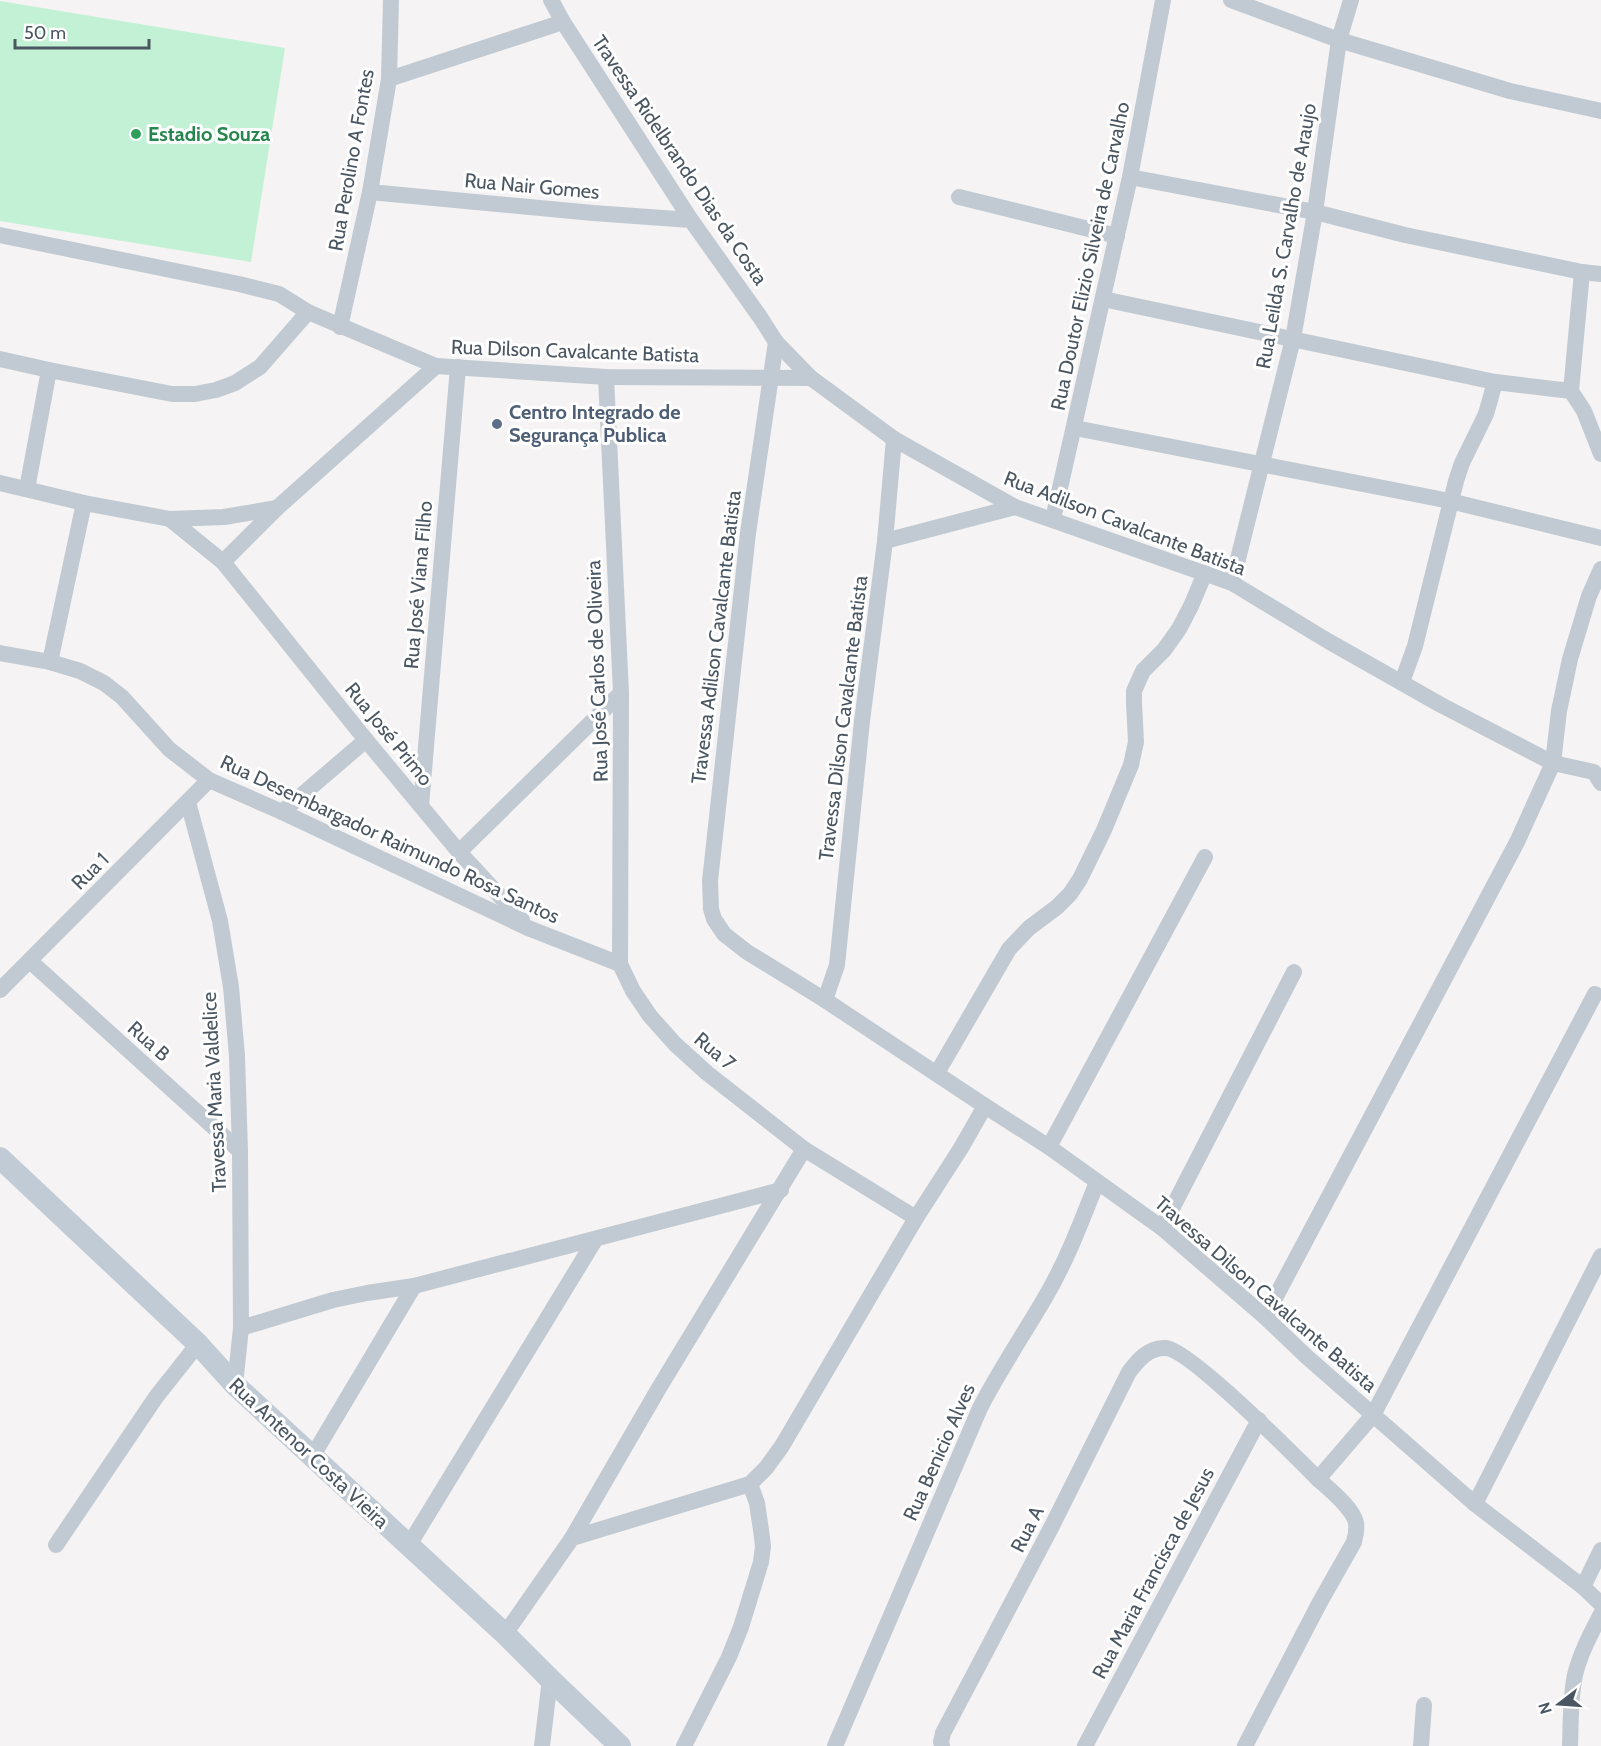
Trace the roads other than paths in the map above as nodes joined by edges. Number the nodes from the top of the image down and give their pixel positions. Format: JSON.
{"nodes":[{"id":1,"x":391,"y":0,"type":"edge"},
{"id":2,"x":551,"y":0,"type":"edge"},
{"id":3,"x":1163,"y":0,"type":"edge"},
{"id":4,"x":1231,"y":0,"type":"edge"},
{"id":5,"x":1351,"y":0,"type":"edge"},
{"id":6,"x":563,"y":22,"type":"junction"},
{"id":7,"x":1339,"y":40,"type":"junction"},
{"id":8,"x":389,"y":79,"type":"junction"},
{"id":9,"x":1601,"y":111,"type":"edge"},
{"id":10,"x":1130,"y":177,"type":"junction"},
{"id":11,"x":370,"y":192,"type":"junction"},
{"id":12,"x":959,"y":197,"type":"dead end"},
{"id":13,"x":1315,"y":212,"type":"junction"},
{"id":14,"x":691,"y":220,"type":"junction"},
{"id":15,"x":0,"y":235,"type":"edge"},
{"id":16,"x":1117,"y":236,"type":"junction"},
{"id":17,"x":1582,"y":272,"type":"junction"},
{"id":18,"x":1601,"y":274,"type":"edge"},
{"id":19,"x":1103,"y":299,"type":"junction"},
{"id":20,"x":308,"y":312,"type":"junction"},
{"id":21,"x":340,"y":327,"type":"junction"},
{"id":22,"x":1293,"y":339,"type":"junction"},
{"id":23,"x":776,"y":342,"type":"junction"},
{"id":24,"x":0,"y":359,"type":"edge"},
{"id":25,"x":436,"y":366,"type":"junction"},
{"id":26,"x":458,"y":367,"type":"junction"},
{"id":27,"x":50,"y":370,"type":"junction"},
{"id":28,"x":606,"y":377,"type":"junction"},
{"id":29,"x":770,"y":378,"type":"junction"},
{"id":30,"x":811,"y":378,"type":"junction"},
{"id":31,"x":1495,"y":382,"type":"junction"},
{"id":32,"x":1571,"y":391,"type":"junction"},
{"id":33,"x":1075,"y":428,"type":"junction"},
{"id":34,"x":894,"y":439,"type":"junction"},
{"id":35,"x":1601,"y":454,"type":"edge"},
{"id":36,"x":1261,"y":464,"type":"junction"},
{"id":37,"x":0,"y":483,"type":"edge"},
{"id":38,"x":27,"y":489,"type":"junction"},
{"id":39,"x":1450,"y":501,"type":"junction"},
{"id":40,"x":84,"y":503,"type":"junction"},
{"id":41,"x":1015,"y":507,"type":"junction"},
{"id":42,"x":277,"y":508,"type":"junction"},
{"id":43,"x":170,"y":519,"type":"junction"},
{"id":44,"x":1053,"y":519,"type":"junction"},
{"id":45,"x":1601,"y":538,"type":"edge"},
{"id":46,"x":885,"y":541,"type":"junction"},
{"id":47,"x":223,"y":562,"type":"junction"},
{"id":48,"x":1601,"y":569,"type":"edge"},
{"id":49,"x":1205,"y":573,"type":"junction"},
{"id":50,"x":1232,"y":583,"type":"junction"},
{"id":51,"x":0,"y":653,"type":"edge"},
{"id":52,"x":50,"y":662,"type":"junction"},
{"id":53,"x":1402,"y":682,"type":"junction"},
{"id":54,"x":621,"y":693,"type":"junction"},
{"id":55,"x":366,"y":740,"type":"junction"},
{"id":56,"x":1553,"y":763,"type":"junction"},
{"id":57,"x":1599,"y":775,"type":"edge"},
{"id":58,"x":209,"y":780,"type":"junction"},
{"id":59,"x":188,"y":802,"type":"junction"},
{"id":60,"x":421,"y":806,"type":"junction"},
{"id":61,"x":282,"y":812,"type":"junction"},
{"id":62,"x":459,"y":852,"type":"junction"},
{"id":63,"x":1205,"y":857,"type":"dead end"},
{"id":64,"x":528,"y":928,"type":"junction"},
{"id":65,"x":724,"y":934,"type":"joint"},
{"id":66,"x":30,"y":961,"type":"junction"},
{"id":67,"x":620,"y":964,"type":"junction"},
{"id":68,"x":1294,"y":972,"type":"dead end"},
{"id":69,"x":0,"y":990,"type":"edge"},
{"id":70,"x":1595,"y":994,"type":"dead end"},
{"id":71,"x":825,"y":1000,"type":"junction"},
{"id":72,"x":937,"y":1073,"type":"junction"},
{"id":73,"x":985,"y":1106,"type":"junction"},
{"id":74,"x":1049,"y":1147,"type":"junction"},
{"id":75,"x":804,"y":1149,"type":"junction"},
{"id":76,"x":240,"y":1151,"type":"junction"},
{"id":77,"x":0,"y":1158,"type":"edge"},
{"id":78,"x":1097,"y":1182,"type":"junction"},
{"id":79,"x":780,"y":1190,"type":"junction"},
{"id":80,"x":916,"y":1218,"type":"junction"},
{"id":81,"x":1162,"y":1228,"type":"junction"},
{"id":82,"x":595,"y":1240,"type":"junction"},
{"id":83,"x":1601,"y":1256,"type":"edge"},
{"id":84,"x":414,"y":1286,"type":"junction"},
{"id":85,"x":1265,"y":1317,"type":"junction"},
{"id":86,"x":241,"y":1328,"type":"junction"},
{"id":87,"x":198,"y":1344,"type":"junction"},
{"id":88,"x":235,"y":1385,"type":"junction"},
{"id":89,"x":1373,"y":1415,"type":"junction"},
{"id":90,"x":1259,"y":1420,"type":"junction"},
{"id":91,"x":312,"y":1457,"type":"junction"},
{"id":92,"x":1318,"y":1479,"type":"junction"},
{"id":93,"x":750,"y":1484,"type":"junction"},
{"id":94,"x":1475,"y":1504,"type":"junction"},
{"id":95,"x":572,"y":1538,"type":"junction"},
{"id":96,"x":56,"y":1545,"type":"dead end"},
{"id":97,"x":409,"y":1545,"type":"junction"},
{"id":98,"x":1601,"y":1550,"type":"edge"},
{"id":99,"x":1583,"y":1587,"type":"junction"},
{"id":100,"x":1601,"y":1604,"type":"edge"},
{"id":101,"x":1601,"y":1614,"type":"edge"},
{"id":102,"x":505,"y":1634,"type":"junction"},
{"id":103,"x":550,"y":1679,"type":"junction"},
{"id":104,"x":1424,"y":1705,"type":"dead end"},
{"id":105,"x":542,"y":1746,"type":"edge"},
{"id":106,"x":620,"y":1746,"type":"edge"},
{"id":107,"x":684,"y":1746,"type":"edge"},
{"id":108,"x":835,"y":1746,"type":"edge"},
{"id":109,"x":942,"y":1746,"type":"edge"},
{"id":110,"x":1085,"y":1746,"type":"edge"},
{"id":111,"x":1245,"y":1746,"type":"edge"},
{"id":112,"x":1420,"y":1746,"type":"edge"},
{"id":113,"x":1570,"y":1746,"type":"edge"}],
"edges":[{"from":1,"to":8,"type":"street","name":"Rua Perolino A Fontes"},
{"from":2,"to":6,"type":"street","name":"Travessa Ridelbrando Dias da Costa"},
{"from":3,"to":10,"type":"street","name":"Rua Doutor Elizio Silveira de Carvalho"},
{"from":4,"to":7,"type":"street"},
{"from":5,"to":7,"type":"street","name":"Rua Leilda S. Carvalho de Araujo"},
{"from":6,"to":8,"type":"street"},
{"from":6,"to":14,"type":"street","name":"Travessa Ridelbrando Dias da Costa"},
{"from":7,"to":9,"type":"street"},
{"from":7,"to":13,"type":"street","name":"Rua Leilda S. Carvalho de Araujo"},
{"from":8,"to":11,"type":"street","name":"Rua Perolino A Fontes"},
{"from":10,"to":13,"type":"street"},
{"from":10,"to":16,"type":"street","name":"Rua Doutor Elizio Silveira de Carvalho"},
{"from":11,"to":14,"type":"street","name":"Rua Nair Gomes"},
{"from":11,"to":21,"type":"street","name":"Rua Perolino A Fontes"},
{"from":12,"to":16,"type":"street"},
{"from":13,"to":17,"type":"street"},
{"from":13,"to":22,"type":"street","name":"Rua Leilda S. Carvalho de Araujo"},
{"from":14,"to":23,"type":"street","name":"Travessa Ridelbrando Dias da Costa"},
{"from":15,"to":20,"type":"street","name":"Rua Dilson Cavalcante Batista"},
{"from":16,"to":19,"type":"street","name":"Rua Doutor Elizio Silveira de Carvalho"},
{"from":17,"to":18,"type":"street"},
{"from":17,"to":32,"type":"street"},
{"from":19,"to":22,"type":"street"},
{"from":19,"to":33,"type":"street","name":"Rua Doutor Elizio Silveira de Carvalho"},
{"from":20,"to":21,"type":"street","name":"Rua Dilson Cavalcante Batista"},
{"from":20,"to":27,"type":"street"},
{"from":21,"to":25,"type":"street","name":"Rua Dilson Cavalcante Batista"},
{"from":22,"to":31,"type":"street"},
{"from":22,"to":36,"type":"street","name":"Rua Leilda S. Carvalho de Araujo"},
{"from":23,"to":29,"type":"street","name":"Travessa Adilson Cavalcante Batista"},
{"from":23,"to":30,"type":"street","name":"Rua Adilson Cavalcante Batista"},
{"from":24,"to":27,"type":"street"},
{"from":25,"to":26,"type":"street","name":"Rua Dilson Cavalcante Batista"},
{"from":25,"to":42,"type":"street"},
{"from":26,"to":28,"type":"street","name":"Rua Dilson Cavalcante Batista"},
{"from":26,"to":60,"type":"street","name":"Rua José Viana Filho"},
{"from":27,"to":38,"type":"street"},
{"from":28,"to":29,"type":"street","name":"Rua Dilson Cavalcante Batista"},
{"from":28,"to":54,"type":"street","name":"Rua José Carlos de Oliveira"},
{"from":29,"to":30,"type":"street","name":"Rua Dilson Cavalcante Batista"},
{"from":29,"to":65,"type":"street","name":"Travessa Adilson Cavalcante Batista"},
{"from":30,"to":34,"type":"street","name":"Rua Adilson Cavalcante Batista"},
{"from":31,"to":32,"type":"street"},
{"from":31,"to":39,"type":"street"},
{"from":32,"to":35,"type":"street"},
{"from":33,"to":36,"type":"street"},
{"from":33,"to":44,"type":"street","name":"Rua Doutor Elizio Silveira de Carvalho"},
{"from":34,"to":41,"type":"street","name":"Rua Adilson Cavalcante Batista"},
{"from":34,"to":46,"type":"street","name":"Travessa Dilson Cavalcante Batista"},
{"from":36,"to":39,"type":"street"},
{"from":36,"to":50,"type":"street","name":"Rua Leilda S. Carvalho de Araujo"},
{"from":37,"to":38,"type":"street"},
{"from":38,"to":40,"type":"street"},
{"from":39,"to":45,"type":"street"},
{"from":39,"to":53,"type":"street"},
{"from":40,"to":43,"type":"street"},
{"from":40,"to":52,"type":"street"},
{"from":41,"to":44,"type":"street","name":"Rua Adilson Cavalcante Batista"},
{"from":41,"to":46,"type":"street"},
{"from":42,"to":43,"type":"street"},
{"from":42,"to":47,"type":"street"},
{"from":43,"to":47,"type":"street","name":"Rua José Primo"},
{"from":44,"to":49,"type":"street","name":"Rua Adilson Cavalcante Batista"},
{"from":46,"to":71,"type":"street","name":"Travessa Dilson Cavalcante Batista"},
{"from":47,"to":55,"type":"street","name":"Rua José Primo"},
{"from":48,"to":56,"type":"street"},
{"from":49,"to":50,"type":"street","name":"Rua Adilson Cavalcante Batista"},
{"from":49,"to":72,"type":"street"},
{"from":50,"to":53,"type":"street","name":"Rua Adilson Cavalcante Batista"},
{"from":51,"to":52,"type":"street","name":"Rua Desembargador Raimundo Rosa Santos"},
{"from":52,"to":58,"type":"street","name":"Rua Desembargador Raimundo Rosa Santos"},
{"from":53,"to":56,"type":"street","name":"Rua Adilson Cavalcante Batista"},
{"from":54,"to":62,"type":"street"},
{"from":54,"to":67,"type":"street","name":"Rua José Carlos de Oliveira"},
{"from":55,"to":60,"type":"street","name":"Rua José Primo"},
{"from":55,"to":61,"type":"street"},
{"from":56,"to":57,"type":"street","name":"Rua Adilson Cavalcante Batista"},
{"from":56,"to":85,"type":"street"},
{"from":58,"to":59,"type":"street","name":"Rua 1"},
{"from":58,"to":61,"type":"street","name":"Rua Desembargador Raimundo Rosa Santos"},
{"from":59,"to":66,"type":"street","name":"Rua 1"},
{"from":59,"to":76,"type":"street","name":"Travessa Maria Valdelice"},
{"from":60,"to":62,"type":"street","name":"Rua José Primo"},
{"from":61,"to":64,"type":"street","name":"Rua Desembargador Raimundo Rosa Santos"},
{"from":62,"to":64,"type":"street","name":"Rua José Primo"},
{"from":63,"to":74,"type":"street"},
{"from":64,"to":67,"type":"street","name":"Rua Desembargador Raimundo Rosa Santos"},
{"from":65,"to":71,"type":"street","name":"Travessa Dilson Cavalcante Batista"},
{"from":66,"to":69,"type":"street","name":"Rua 1"},
{"from":66,"to":76,"type":"street","name":"Rua B"},
{"from":67,"to":75,"type":"street","name":"Rua 7"},
{"from":68,"to":81,"type":"street"},
{"from":70,"to":89,"type":"street"},
{"from":71,"to":72,"type":"street","name":"Travessa Dilson Cavalcante Batista"},
{"from":72,"to":73,"type":"street","name":"Travessa Dilson Cavalcante Batista"},
{"from":73,"to":74,"type":"street","name":"Travessa Dilson Cavalcante Batista"},
{"from":73,"to":80,"type":"street"},
{"from":74,"to":78,"type":"street","name":"Travessa Dilson Cavalcante Batista"},
{"from":75,"to":79,"type":"street"},
{"from":75,"to":80,"type":"street","name":"Rua 7"},
{"from":76,"to":86,"type":"street","name":"Travessa Maria Valdelice"},
{"from":77,"to":87,"type":"main road","name":"Rua Antenor Costa Vieira"},
{"from":78,"to":81,"type":"street","name":"Travessa Dilson Cavalcante Batista"},
{"from":78,"to":108,"type":"street","name":"Rua Benicio Alves"},
{"from":79,"to":82,"type":"street"},
{"from":79,"to":95,"type":"street"},
{"from":80,"to":93,"type":"street"},
{"from":81,"to":85,"type":"street","name":"Travessa Dilson Cavalcante Batista"},
{"from":82,"to":84,"type":"street"},
{"from":82,"to":97,"type":"street"},
{"from":83,"to":94,"type":"street"},
{"from":84,"to":86,"type":"street"},
{"from":84,"to":91,"type":"street"},
{"from":85,"to":89,"type":"street","name":"Travessa Dilson Cavalcante Batista"},
{"from":86,"to":88,"type":"street","name":"Travessa Maria Valdelice"},
{"from":87,"to":88,"type":"main road","name":"Rua Antenor Costa Vieira"},
{"from":87,"to":96,"type":"street"},
{"from":88,"to":91,"type":"main road","name":"Rua Antenor Costa Vieira"},
{"from":89,"to":92,"type":"street"},
{"from":89,"to":94,"type":"street","name":"Travessa Dilson Cavalcante Batista"},
{"from":90,"to":92,"type":"street"},
{"from":90,"to":109,"type":"street","name":"Rua A"},
{"from":90,"to":110,"type":"street","name":"Rua Maria Francisca de Jesus"},
{"from":91,"to":97,"type":"main road","name":"Rua Antenor Costa Vieira"},
{"from":92,"to":111,"type":"street"},
{"from":93,"to":95,"type":"street"},
{"from":93,"to":107,"type":"street"},
{"from":94,"to":99,"type":"street","name":"Travessa Dilson Cavalcante Batista"},
{"from":95,"to":102,"type":"street"},
{"from":97,"to":102,"type":"main road","name":"Rua Antenor Costa Vieira"},
{"from":98,"to":99,"type":"street"},
{"from":99,"to":100,"type":"street","name":"Travessa Dilson Cavalcante Batista"},
{"from":101,"to":113,"type":"street"},
{"from":102,"to":103,"type":"main road","name":"Rua Antenor Costa Vieira"},
{"from":103,"to":105,"type":"street"},
{"from":103,"to":106,"type":"main road","name":"Rua Antenor Costa Vieira"},
{"from":104,"to":112,"type":"street"}]}
